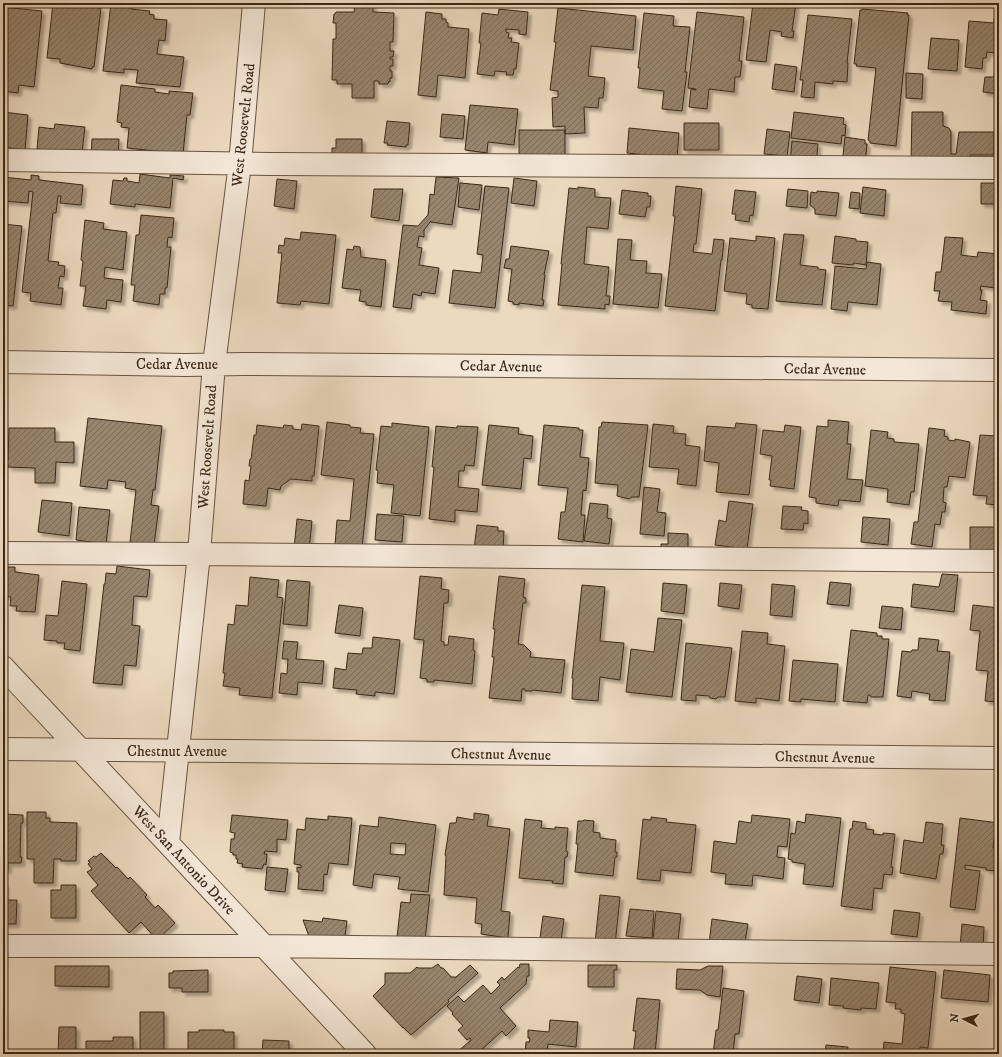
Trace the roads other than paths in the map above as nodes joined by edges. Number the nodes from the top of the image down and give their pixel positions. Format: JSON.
{"nodes":[{"id":1,"x":254,"y":3,"type":"edge"},
{"id":2,"x":3,"y":160,"type":"edge"},
{"id":3,"x":240,"y":164,"type":"junction"},
{"id":4,"x":999,"y":168,"type":"edge"},
{"id":5,"x":3,"y":362,"type":"edge"},
{"id":6,"x":214,"y":364,"type":"junction"},
{"id":7,"x":999,"y":370,"type":"edge"},
{"id":8,"x":3,"y":554,"type":"edge"},
{"id":9,"x":199,"y":554,"type":"junction"},
{"id":10,"x":999,"y":561,"type":"edge"},
{"id":11,"x":3,"y":667,"type":"edge"},
{"id":12,"x":3,"y":749,"type":"edge"},
{"id":13,"x":81,"y":750,"type":"junction"},
{"id":14,"x":178,"y":751,"type":"junction"},
{"id":15,"x":999,"y":758,"type":"edge"},
{"id":16,"x":168,"y":843,"type":"junction"},
{"id":17,"x":3,"y":946,"type":"edge"},
{"id":18,"x":265,"y":946,"type":"junction"},
{"id":19,"x":999,"y":954,"type":"edge"},
{"id":20,"x":365,"y":1054,"type":"edge"}],
"edges":[{"from":1,"to":3,"type":"street","name":"West Roosevelt Road"},
{"from":2,"to":3,"type":"street"},
{"from":3,"to":4,"type":"street"},
{"from":3,"to":6,"type":"street","name":"West Roosevelt Road"},
{"from":5,"to":6,"type":"street","name":"Cedar Avenue"},
{"from":6,"to":7,"type":"street","name":"Cedar Avenue"},
{"from":6,"to":9,"type":"street","name":"West Roosevelt Road"},
{"from":8,"to":9,"type":"street"},
{"from":9,"to":10,"type":"street"},
{"from":9,"to":14,"type":"street","name":"West Roosevelt Road"},
{"from":11,"to":13,"type":"street","name":"West San Antonio Drive"},
{"from":12,"to":13,"type":"street","name":"Chestnut Avenue"},
{"from":13,"to":14,"type":"street","name":"Chestnut Avenue"},
{"from":13,"to":16,"type":"street","name":"West San Antonio Drive"},
{"from":14,"to":15,"type":"street","name":"Chestnut Avenue"},
{"from":14,"to":16,"type":"street","name":"West Roosevelt Road"},
{"from":16,"to":18,"type":"street","name":"West San Antonio Drive"},
{"from":17,"to":18,"type":"street"},
{"from":18,"to":19,"type":"street"},
{"from":18,"to":20,"type":"street","name":"West San Antonio Drive"}]}
